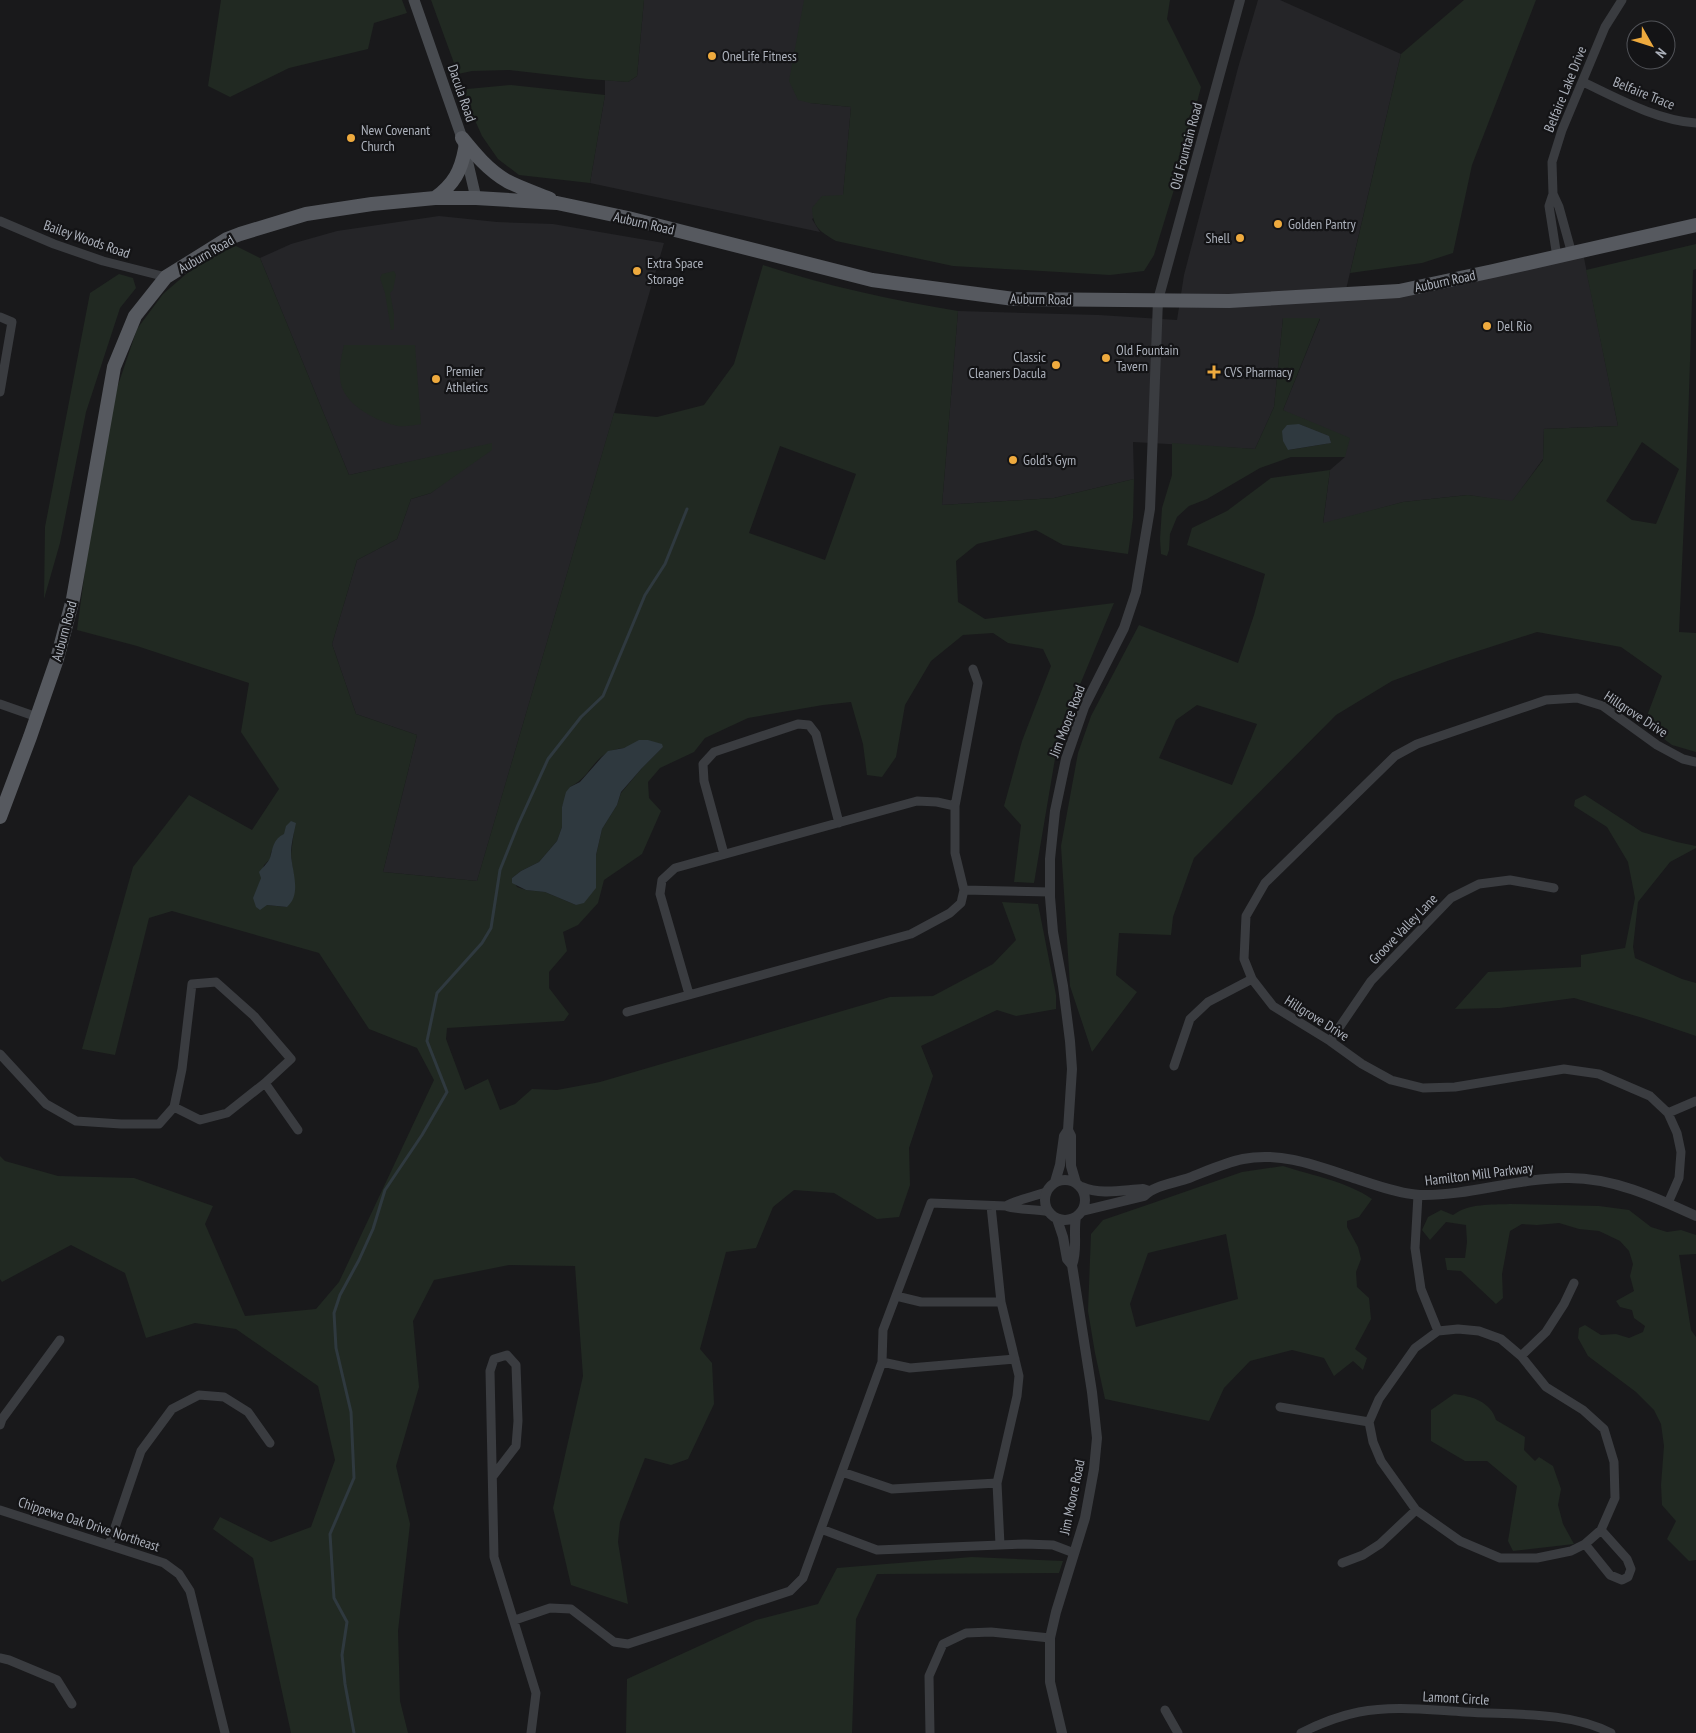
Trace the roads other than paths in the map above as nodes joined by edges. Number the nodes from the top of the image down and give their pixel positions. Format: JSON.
{"nodes":[{"id":1,"x":414,"y":0,"type":"edge"},
{"id":2,"x":1240,"y":0,"type":"edge"},
{"id":3,"x":1622,"y":0,"type":"edge"},
{"id":4,"x":1583,"y":82,"type":"junction"},
{"id":5,"x":1696,"y":123,"type":"edge"},
{"id":6,"x":464,"y":144,"type":"junction"},
{"id":7,"x":1554,"y":194,"type":"junction"},
{"id":8,"x":435,"y":198,"type":"junction"},
{"id":9,"x":476,"y":198,"type":"junction"},
{"id":10,"x":557,"y":203,"type":"junction"},
{"id":11,"x":0,"y":221,"type":"edge"},
{"id":12,"x":1696,"y":225,"type":"edge"},
{"id":13,"x":1572,"y":254,"type":"junction"},
{"id":14,"x":1557,"y":257,"type":"junction"},
{"id":15,"x":166,"y":277,"type":"junction"},
{"id":16,"x":1158,"y":300,"type":"junction"},
{"id":17,"x":0,"y":318,"type":"edge"},
{"id":18,"x":0,"y":392,"type":"edge"},
{"id":19,"x":973,"y":669,"type":"dead end"},
{"id":20,"x":0,"y":704,"type":"edge"},
{"id":21,"x":37,"y":717,"type":"junction"},
{"id":22,"x":1696,"y":762,"type":"edge"},
{"id":23,"x":955,"y":806,"type":"junction"},
{"id":24,"x":0,"y":817,"type":"edge"},
{"id":25,"x":839,"y":823,"type":"junction"},
{"id":26,"x":724,"y":854,"type":"junction"},
{"id":27,"x":1554,"y":888,"type":"dead end"},
{"id":28,"x":964,"y":890,"type":"junction"},
{"id":29,"x":1050,"y":892,"type":"junction"},
{"id":30,"x":1252,"y":979,"type":"junction"},
{"id":31,"x":689,"y":994,"type":"junction"},
{"id":32,"x":627,"y":1012,"type":"dead end"},
{"id":33,"x":1330,"y":1041,"type":"junction"},
{"id":34,"x":0,"y":1054,"type":"edge"},
{"id":35,"x":1174,"y":1066,"type":"dead end"},
{"id":36,"x":265,"y":1083,"type":"junction"},
{"id":37,"x":1696,"y":1101,"type":"edge"},
{"id":38,"x":174,"y":1107,"type":"junction"},
{"id":39,"x":1668,"y":1113,"type":"junction"},
{"id":40,"x":298,"y":1130,"type":"dead end"},
{"id":41,"x":1068,"y":1130,"type":"junction"},
{"id":42,"x":1055,"y":1182,"type":"junction"},
{"id":43,"x":1079,"y":1185,"type":"junction"},
{"id":44,"x":1149,"y":1191,"type":"junction"},
{"id":45,"x":1046,"y":1192,"type":"junction"},
{"id":46,"x":1418,"y":1195,"type":"junction"},
{"id":47,"x":1668,"y":1203,"type":"junction"},
{"id":48,"x":991,"y":1206,"type":"junction"},
{"id":49,"x":1006,"y":1206,"type":"junction"},
{"id":50,"x":1049,"y":1212,"type":"junction"},
{"id":51,"x":1079,"y":1214,"type":"junction"},
{"id":52,"x":1696,"y":1216,"type":"edge"},
{"id":53,"x":1057,"y":1219,"type":"junction"},
{"id":54,"x":1072,"y":1265,"type":"junction"},
{"id":55,"x":1574,"y":1283,"type":"dead end"},
{"id":56,"x":896,"y":1296,"type":"junction"},
{"id":57,"x":1001,"y":1302,"type":"junction"},
{"id":58,"x":1438,"y":1331,"type":"junction"},
{"id":59,"x":60,"y":1340,"type":"dead end"},
{"id":60,"x":1520,"y":1356,"type":"junction"},
{"id":61,"x":1015,"y":1359,"type":"junction"},
{"id":62,"x":882,"y":1362,"type":"junction"},
{"id":63,"x":1280,"y":1408,"type":"dead end"},
{"id":64,"x":1369,"y":1422,"type":"junction"},
{"id":65,"x":0,"y":1425,"type":"edge"},
{"id":66,"x":270,"y":1443,"type":"dead end"},
{"id":67,"x":842,"y":1472,"type":"junction"},
{"id":68,"x":493,"y":1476,"type":"junction"},
{"id":69,"x":998,"y":1483,"type":"junction"},
{"id":70,"x":0,"y":1510,"type":"edge"},
{"id":71,"x":1416,"y":1510,"type":"junction"},
{"id":72,"x":821,"y":1529,"type":"junction"},
{"id":73,"x":1601,"y":1530,"type":"junction"},
{"id":74,"x":1585,"y":1544,"type":"junction"},
{"id":75,"x":110,"y":1545,"type":"junction"},
{"id":76,"x":1000,"y":1545,"type":"junction"},
{"id":77,"x":1074,"y":1553,"type":"junction"},
{"id":78,"x":1342,"y":1563,"type":"dead end"},
{"id":79,"x":515,"y":1620,"type":"junction"},
{"id":80,"x":1050,"y":1638,"type":"junction"},
{"id":81,"x":0,"y":1658,"type":"edge"},
{"id":82,"x":72,"y":1704,"type":"dead end"},
{"id":83,"x":1165,"y":1710,"type":"dead end"},
{"id":84,"x":225,"y":1733,"type":"edge"},
{"id":85,"x":531,"y":1733,"type":"edge"},
{"id":86,"x":930,"y":1733,"type":"edge"},
{"id":87,"x":1062,"y":1733,"type":"edge"},
{"id":88,"x":1178,"y":1733,"type":"edge"},
{"id":89,"x":1301,"y":1733,"type":"edge"},
{"id":90,"x":1611,"y":1733,"type":"edge"}],
"edges":[{"from":1,"to":6,"type":"main road","name":"Dacula Road"},
{"from":2,"to":16,"type":"street","name":"Old Fountain Road"},
{"from":3,"to":4,"type":"street","name":"Belfaire Lake Drive"},
{"from":4,"to":5,"type":"street","name":"Belfaire Trace"},
{"from":4,"to":7,"type":"street","name":"Belfaire Lake Drive"},
{"from":6,"to":8,"type":"main road"},
{"from":6,"to":9,"type":"main road","name":"Dacula Road"},
{"from":6,"to":10,"type":"main road"},
{"from":7,"to":13,"type":"street","name":"Belfaire Lake Drive"},
{"from":7,"to":14,"type":"street","name":"Belfaire Lake Drive"},
{"from":8,"to":9,"type":"main road","name":"Auburn Road"},
{"from":8,"to":15,"type":"main road","name":"Auburn Road"},
{"from":9,"to":10,"type":"main road","name":"Auburn Road"},
{"from":10,"to":16,"type":"main road","name":"Auburn Road"},
{"from":11,"to":15,"type":"street","name":"Bailey Woods Road"},
{"from":12,"to":13,"type":"main road","name":"Auburn Road"},
{"from":13,"to":14,"type":"main road","name":"Auburn Road"},
{"from":14,"to":16,"type":"main road","name":"Auburn Road"},
{"from":15,"to":21,"type":"main road","name":"Auburn Road"},
{"from":16,"to":29,"type":"street","name":"Jim Moore Road"},
{"from":17,"to":18,"type":"street"},
{"from":19,"to":23,"type":"street"},
{"from":20,"to":21,"type":"street"},
{"from":21,"to":24,"type":"main road","name":"Auburn Road"},
{"from":22,"to":30,"type":"street","name":"Hillgrove Drive"},
{"from":23,"to":25,"type":"street"},
{"from":23,"to":28,"type":"street"},
{"from":25,"to":26,"type":"street"},
{"from":25,"to":26,"type":"street"},
{"from":26,"to":31,"type":"street"},
{"from":27,"to":33,"type":"street","name":"Groove Valley Lane"},
{"from":28,"to":29,"type":"street"},
{"from":28,"to":31,"type":"street"},
{"from":29,"to":41,"type":"street","name":"Jim Moore Road"},
{"from":30,"to":33,"type":"street","name":"Hillgrove Drive"},
{"from":30,"to":35,"type":"street"},
{"from":31,"to":32,"type":"street"},
{"from":33,"to":39,"type":"street","name":"Hillgrove Drive"},
{"from":34,"to":38,"type":"street"},
{"from":36,"to":38,"type":"street"},
{"from":36,"to":38,"type":"street"},
{"from":36,"to":40,"type":"street"},
{"from":37,"to":39,"type":"street"},
{"from":39,"to":47,"type":"street","name":"Hillgrove Drive"},
{"from":41,"to":42,"type":"street","name":"Jim Moore Road"},
{"from":41,"to":43,"type":"street","name":"Jim Moore Road"},
{"from":42,"to":43,"type":"street"},
{"from":42,"to":45,"type":"street"},
{"from":43,"to":44,"type":"street","name":"Hamilton Mill Parkway"},
{"from":43,"to":51,"type":"street"},
{"from":44,"to":46,"type":"street","name":"Hamilton Mill Parkway"},
{"from":44,"to":51,"type":"street","name":"Hamilton Mill Parkway"},
{"from":45,"to":49,"type":"street"},
{"from":45,"to":50,"type":"street"},
{"from":46,"to":47,"type":"street","name":"Hamilton Mill Parkway"},
{"from":46,"to":58,"type":"street"},
{"from":47,"to":52,"type":"street","name":"Hamilton Mill Parkway"},
{"from":48,"to":49,"type":"street"},
{"from":48,"to":56,"type":"street"},
{"from":48,"to":57,"type":"street"},
{"from":49,"to":50,"type":"street"},
{"from":50,"to":53,"type":"street"},
{"from":51,"to":53,"type":"street"},
{"from":51,"to":54,"type":"street","name":"Jim Moore Road"},
{"from":53,"to":54,"type":"street","name":"Jim Moore Road"},
{"from":54,"to":77,"type":"street","name":"Jim Moore Road"},
{"from":55,"to":60,"type":"street"},
{"from":56,"to":57,"type":"street"},
{"from":56,"to":62,"type":"street"},
{"from":57,"to":61,"type":"street"},
{"from":58,"to":60,"type":"street"},
{"from":58,"to":64,"type":"street"},
{"from":59,"to":65,"type":"street"},
{"from":60,"to":73,"type":"street"},
{"from":61,"to":62,"type":"street"},
{"from":61,"to":69,"type":"street"},
{"from":62,"to":67,"type":"street"},
{"from":63,"to":64,"type":"street"},
{"from":64,"to":71,"type":"street"},
{"from":66,"to":75,"type":"street"},
{"from":67,"to":69,"type":"street"},
{"from":67,"to":72,"type":"street"},
{"from":68,"to":68,"type":"street"},
{"from":68,"to":79,"type":"street"},
{"from":69,"to":76,"type":"street"},
{"from":70,"to":75,"type":"street","name":"Chippewa Oak Drive Northeast"},
{"from":71,"to":74,"type":"street"},
{"from":71,"to":78,"type":"street"},
{"from":72,"to":76,"type":"street"},
{"from":72,"to":79,"type":"street"},
{"from":73,"to":74,"type":"street"},
{"from":73,"to":74,"type":"street"},
{"from":75,"to":84,"type":"street","name":"Chippewa Oak Drive Northeast"},
{"from":76,"to":77,"type":"street"},
{"from":77,"to":80,"type":"street","name":"Jim Moore Road"},
{"from":79,"to":85,"type":"street"},
{"from":80,"to":86,"type":"street"},
{"from":80,"to":87,"type":"street","name":"Jim Moore Road"},
{"from":81,"to":82,"type":"street"},
{"from":83,"to":88,"type":"street"},
{"from":89,"to":90,"type":"street","name":"Lamont Circle"}]}
